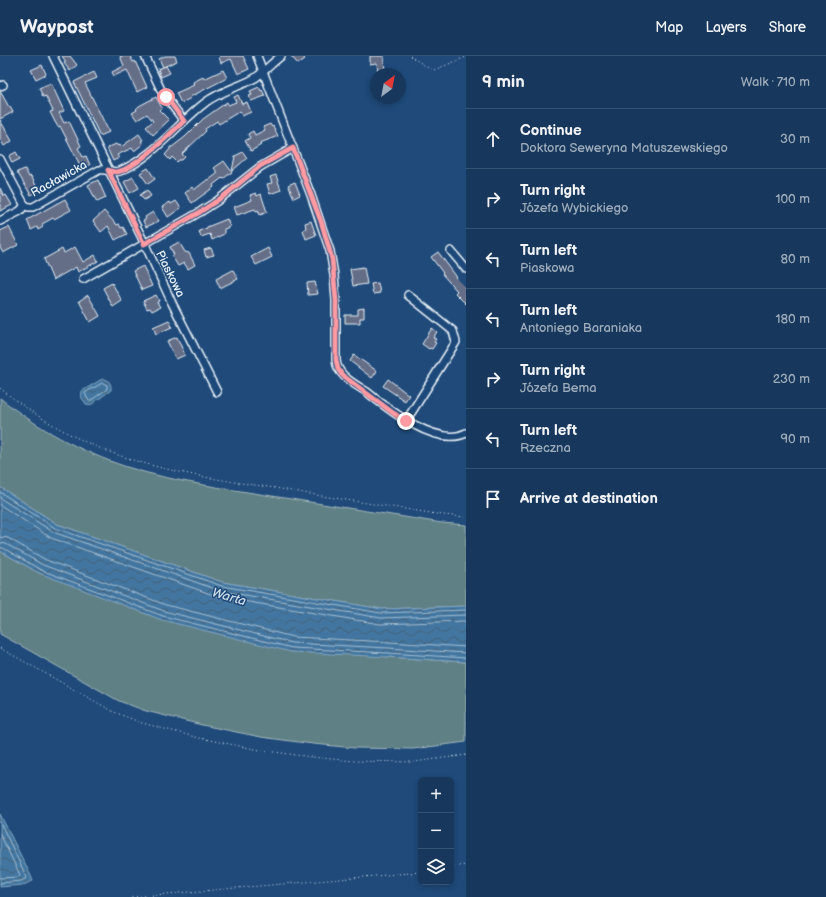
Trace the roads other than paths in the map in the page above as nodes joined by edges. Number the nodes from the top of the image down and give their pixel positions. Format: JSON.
{"nodes":[{"id":1,"x":53,"y":56,"type":"edge"},
{"id":2,"x":145,"y":56,"type":"edge"},
{"id":3,"x":257,"y":56,"type":"edge"},
{"id":4,"x":281,"y":56,"type":"edge"},
{"id":5,"x":262,"y":72,"type":"junction"},
{"id":6,"x":184,"y":121,"type":"junction"},
{"id":7,"x":293,"y":148,"type":"junction"},
{"id":8,"x":0,"y":159,"type":"edge"},
{"id":9,"x":108,"y":170,"type":"junction"},
{"id":10,"x":25,"y":205,"type":"junction"},
{"id":11,"x":0,"y":221,"type":"edge"},
{"id":12,"x":144,"y":244,"type":"junction"},
{"id":13,"x":451,"y":252,"type":"dead end"},
{"id":14,"x":466,"y":268,"type":"edge"},
{"id":15,"x":83,"y":279,"type":"dead end"},
{"id":16,"x":408,"y":295,"type":"dead end"},
{"id":17,"x":217,"y":392,"type":"dead end"},
{"id":18,"x":406,"y":421,"type":"junction"},
{"id":19,"x":463,"y":434,"type":"edge"}],
"edges":[{"from":1,"to":9,"type":"street","name":"Piaskowa"},
{"from":2,"to":6,"type":"street"},
{"from":3,"to":5,"type":"street"},
{"from":4,"to":5,"type":"street","name":"Racławicka"},
{"from":5,"to":6,"type":"street","name":"Racławicka"},
{"from":5,"to":7,"type":"street"},
{"from":6,"to":9,"type":"street","name":"Racławicka"},
{"from":7,"to":12,"type":"street"},
{"from":7,"to":18,"type":"street"},
{"from":8,"to":10,"type":"street","name":"Racławicka"},
{"from":9,"to":10,"type":"street","name":"Racławicka"},
{"from":9,"to":12,"type":"street","name":"Piaskowa"},
{"from":10,"to":11,"type":"street"},
{"from":12,"to":15,"type":"street"},
{"from":12,"to":17,"type":"street","name":"Piaskowa"},
{"from":13,"to":14,"type":"street"},
{"from":16,"to":18,"type":"street"},
{"from":18,"to":19,"type":"street"}]}
